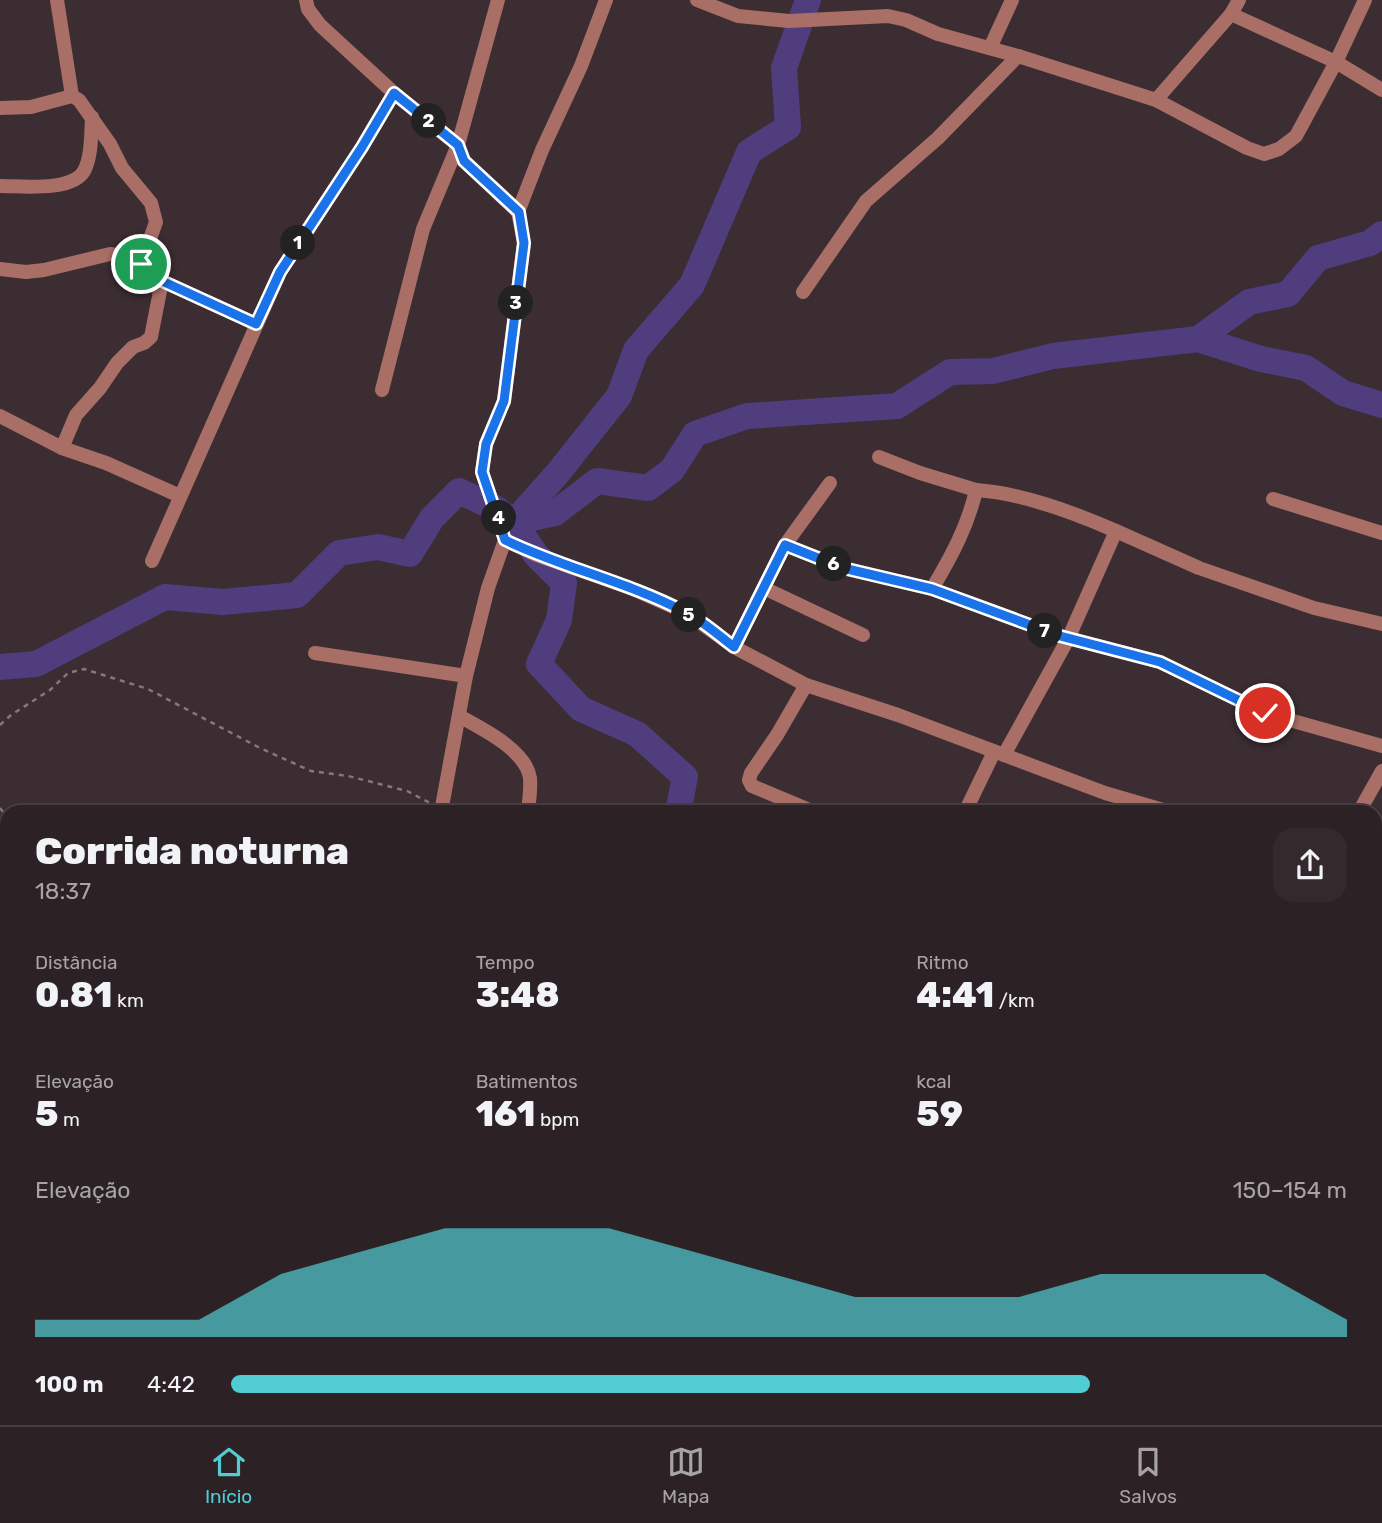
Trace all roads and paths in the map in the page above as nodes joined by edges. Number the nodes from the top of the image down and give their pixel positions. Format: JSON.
{"nodes":[{"id":1,"x":57,"y":0,"type":"edge"},
{"id":2,"x":306,"y":0,"type":"edge"},
{"id":3,"x":498,"y":0,"type":"edge"},
{"id":4,"x":606,"y":0,"type":"edge"},
{"id":5,"x":697,"y":0,"type":"edge"},
{"id":6,"x":1012,"y":0,"type":"edge"},
{"id":7,"x":1239,"y":0,"type":"edge"},
{"id":8,"x":1365,"y":0,"type":"edge"},
{"id":9,"x":1231,"y":13,"type":"junction"},
{"id":10,"x":990,"y":48,"type":"junction"},
{"id":11,"x":1018,"y":56,"type":"junction"},
{"id":12,"x":1336,"y":62,"type":"junction"},
{"id":13,"x":1382,"y":90,"type":"edge"},
{"id":14,"x":394,"y":93,"type":"junction"},
{"id":15,"x":72,"y":96,"type":"junction"},
{"id":16,"x":1156,"y":100,"type":"junction"},
{"id":17,"x":0,"y":108,"type":"edge"},
{"id":18,"x":92,"y":117,"type":"junction"},
{"id":19,"x":458,"y":145,"type":"junction"},
{"id":20,"x":0,"y":186,"type":"edge"},
{"id":21,"x":519,"y":212,"type":"junction"},
{"id":22,"x":141,"y":264,"type":"junction"},
{"id":23,"x":0,"y":269,"type":"edge"},
{"id":24,"x":162,"y":281,"type":"junction"},
{"id":25,"x":803,"y":292,"type":"dead end"},
{"id":26,"x":256,"y":324,"type":"junction"},
{"id":27,"x":382,"y":390,"type":"dead end"},
{"id":28,"x":0,"y":416,"type":"edge"},
{"id":29,"x":62,"y":448,"type":"junction"},
{"id":30,"x":879,"y":457,"type":"dead end"},
{"id":31,"x":830,"y":483,"type":"dead end"},
{"id":32,"x":976,"y":491,"type":"junction"},
{"id":33,"x":180,"y":496,"type":"junction"},
{"id":34,"x":1273,"y":499,"type":"dead end"},
{"id":35,"x":1116,"y":531,"type":"junction"},
{"id":36,"x":1382,"y":533,"type":"edge"},
{"id":37,"x":505,"y":540,"type":"junction"},
{"id":38,"x":785,"y":545,"type":"junction"},
{"id":39,"x":152,"y":561,"type":"dead end"},
{"id":40,"x":764,"y":588,"type":"junction"},
{"id":41,"x":932,"y":589,"type":"junction"},
{"id":42,"x":1382,"y":624,"type":"edge"},
{"id":43,"x":863,"y":635,"type":"dead end"},
{"id":44,"x":1068,"y":639,"type":"junction"},
{"id":45,"x":734,"y":647,"type":"junction"},
{"id":46,"x":315,"y":653,"type":"dead end"},
{"id":47,"x":466,"y":676,"type":"junction"},
{"id":48,"x":806,"y":685,"type":"junction"},
{"id":49,"x":459,"y":716,"type":"junction"},
{"id":50,"x":0,"y":726,"type":"edge"},
{"id":51,"x":1382,"y":746,"type":"edge"},
{"id":52,"x":999,"y":753,"type":"junction"},
{"id":53,"x":1382,"y":771,"type":"edge"},
{"id":54,"x":432,"y":805,"type":"edge"},
{"id":55,"x":443,"y":805,"type":"edge"},
{"id":56,"x":528,"y":805,"type":"edge"},
{"id":57,"x":797,"y":805,"type":"edge"},
{"id":58,"x":968,"y":805,"type":"edge"},
{"id":59,"x":1126,"y":805,"type":"edge"},
{"id":60,"x":1363,"y":805,"type":"edge"}],
"edges":[{"from":1,"to":15,"type":"street"},
{"from":2,"to":14,"type":"street"},
{"from":3,"to":19,"type":"street"},
{"from":4,"to":21,"type":"street"},
{"from":5,"to":10,"type":"street"},
{"from":6,"to":10,"type":"street"},
{"from":7,"to":9,"type":"street"},
{"from":8,"to":12,"type":"street"},
{"from":9,"to":12,"type":"street"},
{"from":9,"to":16,"type":"street"},
{"from":10,"to":11,"type":"street"},
{"from":11,"to":16,"type":"street"},
{"from":11,"to":25,"type":"street"},
{"from":12,"to":13,"type":"street"},
{"from":12,"to":16,"type":"street"},
{"from":14,"to":19,"type":"street"},
{"from":14,"to":26,"type":"street"},
{"from":15,"to":17,"type":"street"},
{"from":15,"to":18,"type":"street"},
{"from":18,"to":20,"type":"street"},
{"from":18,"to":22,"type":"street"},
{"from":19,"to":21,"type":"street"},
{"from":19,"to":27,"type":"street"},
{"from":21,"to":37,"type":"street"},
{"from":22,"to":23,"type":"street"},
{"from":22,"to":24,"type":"street"},
{"from":24,"to":26,"type":"street"},
{"from":24,"to":29,"type":"street"},
{"from":26,"to":33,"type":"street"},
{"from":28,"to":29,"type":"street"},
{"from":29,"to":33,"type":"street"},
{"from":30,"to":32,"type":"street"},
{"from":31,"to":38,"type":"street"},
{"from":32,"to":35,"type":"street"},
{"from":32,"to":41,"type":"street"},
{"from":33,"to":39,"type":"street"},
{"from":34,"to":36,"type":"street"},
{"from":35,"to":42,"type":"street"},
{"from":35,"to":44,"type":"street"},
{"from":37,"to":45,"type":"street"},
{"from":37,"to":47,"type":"street"},
{"from":38,"to":40,"type":"street"},
{"from":38,"to":41,"type":"street"},
{"from":40,"to":43,"type":"street"},
{"from":40,"to":45,"type":"street"},
{"from":41,"to":44,"type":"street"},
{"from":44,"to":51,"type":"street"},
{"from":44,"to":52,"type":"street"},
{"from":45,"to":48,"type":"street"},
{"from":46,"to":47,"type":"street"},
{"from":47,"to":49,"type":"street"},
{"from":48,"to":52,"type":"street"},
{"from":48,"to":57,"type":"street"},
{"from":49,"to":55,"type":"street"},
{"from":49,"to":56,"type":"street"},
{"from":50,"to":54,"type":"path"},
{"from":52,"to":58,"type":"street"},
{"from":52,"to":59,"type":"street"},
{"from":53,"to":60,"type":"street"}]}
